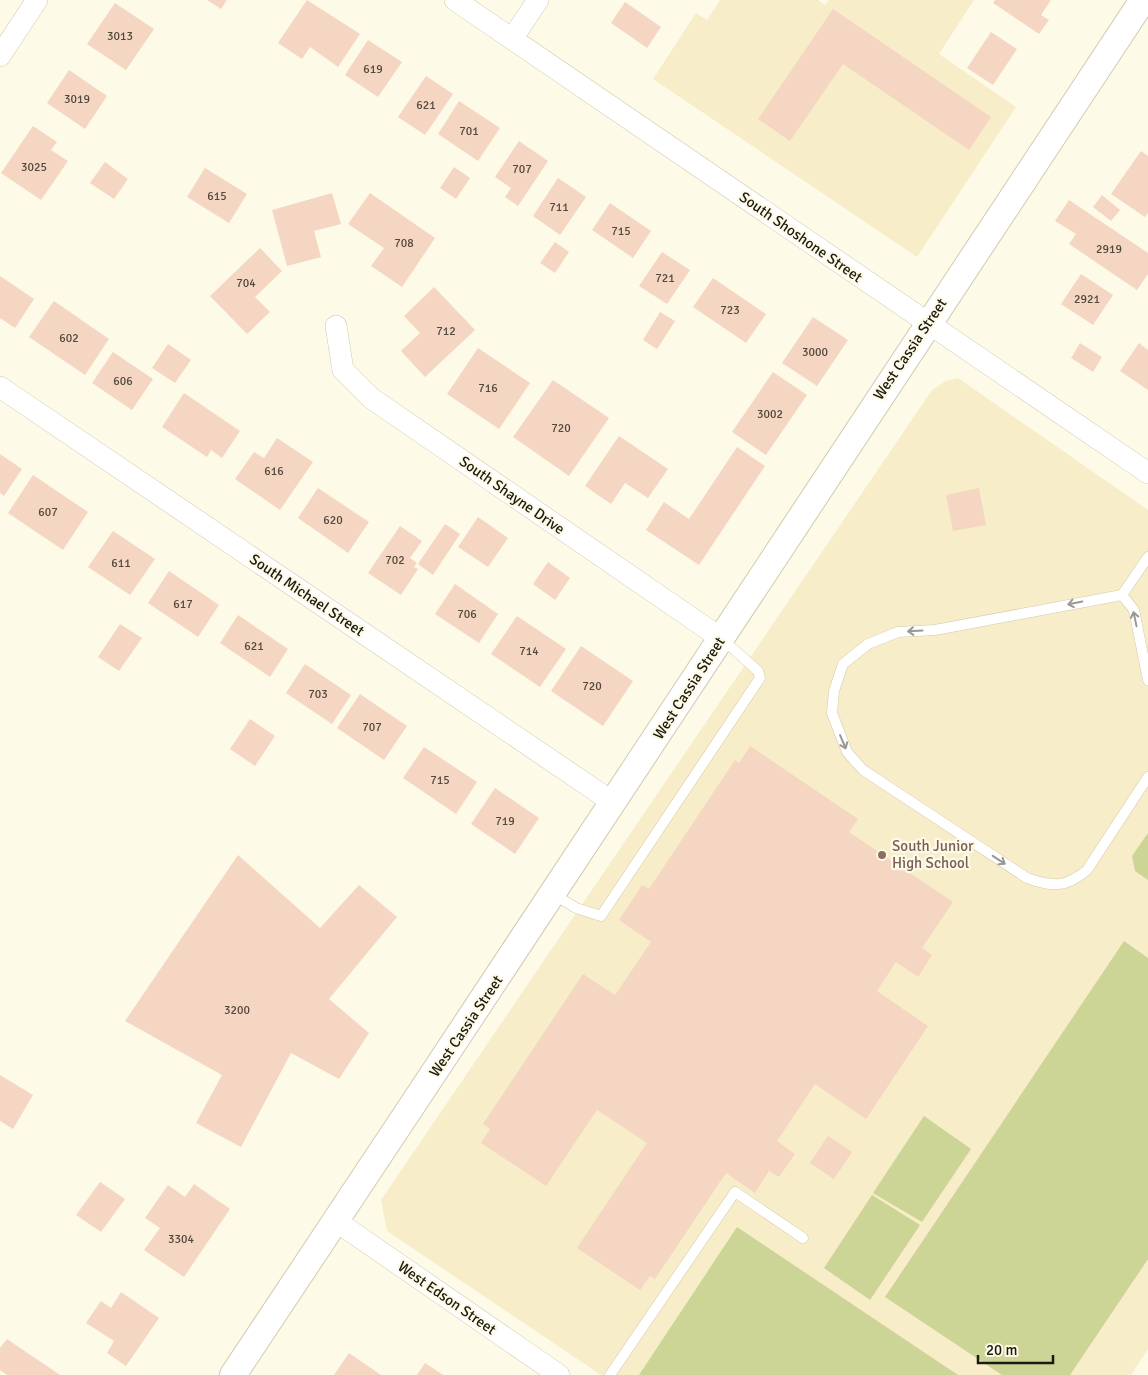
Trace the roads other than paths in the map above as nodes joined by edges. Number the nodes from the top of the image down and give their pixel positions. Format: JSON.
{"nodes":[{"id":1,"x":37,"y":0,"type":"edge"},
{"id":2,"x":455,"y":0,"type":"edge"},
{"id":3,"x":538,"y":0,"type":"edge"},
{"id":4,"x":1142,"y":0,"type":"edge"},
{"id":5,"x":512,"y":39,"type":"junction"},
{"id":6,"x":0,"y":56,"type":"edge"},
{"id":7,"x":927,"y":324,"type":"junction"},
{"id":8,"x":336,"y":326,"type":"dead end"},
{"id":9,"x":0,"y":387,"type":"edge"},
{"id":10,"x":1148,"y":473,"type":"edge"},
{"id":11,"x":1148,"y":556,"type":"edge"},
{"id":12,"x":1122,"y":595,"type":"junction"},
{"id":13,"x":722,"y":639,"type":"junction"},
{"id":14,"x":1148,"y":680,"type":"edge"},
{"id":15,"x":1148,"y":777,"type":"edge"},
{"id":16,"x":614,"y":803,"type":"junction"},
{"id":17,"x":552,"y":894,"type":"junction"},
{"id":18,"x":336,"y":1221,"type":"junction"},
{"id":19,"x":803,"y":1238,"type":"dead end"},
{"id":20,"x":233,"y":1375,"type":"edge"},
{"id":21,"x":559,"y":1375,"type":"edge"},
{"id":22,"x":610,"y":1375,"type":"edge"}],
"edges":[{"from":1,"to":6,"type":"street"},
{"from":2,"to":5,"type":"street","name":"South Shoshone Street"},
{"from":3,"to":5,"type":"street"},
{"from":4,"to":7,"type":"street","name":"West Cassia Street"},
{"from":5,"to":7,"type":"street","name":"South Shoshone Street"},
{"from":7,"to":10,"type":"street","name":"South Shoshone Street"},
{"from":7,"to":13,"type":"street","name":"West Cassia Street"},
{"from":8,"to":13,"type":"street","name":"South Shayne Drive"},
{"from":9,"to":16,"type":"street","name":"South Michael Street"},
{"from":11,"to":12,"type":"lane"},
{"from":14,"to":12,"type":"lane","one_way":true},
{"from":12,"to":15,"type":"lane","one_way":true},
{"from":13,"to":16,"type":"street","name":"West Cassia Street"},
{"from":13,"to":17,"type":"lane"},
{"from":16,"to":17,"type":"street","name":"West Cassia Street"},
{"from":17,"to":18,"type":"street","name":"West Cassia Street"},
{"from":18,"to":20,"type":"street","name":"West Cassia Street"},
{"from":18,"to":21,"type":"street","name":"West Edson Street"},
{"from":19,"to":22,"type":"lane"}]}
